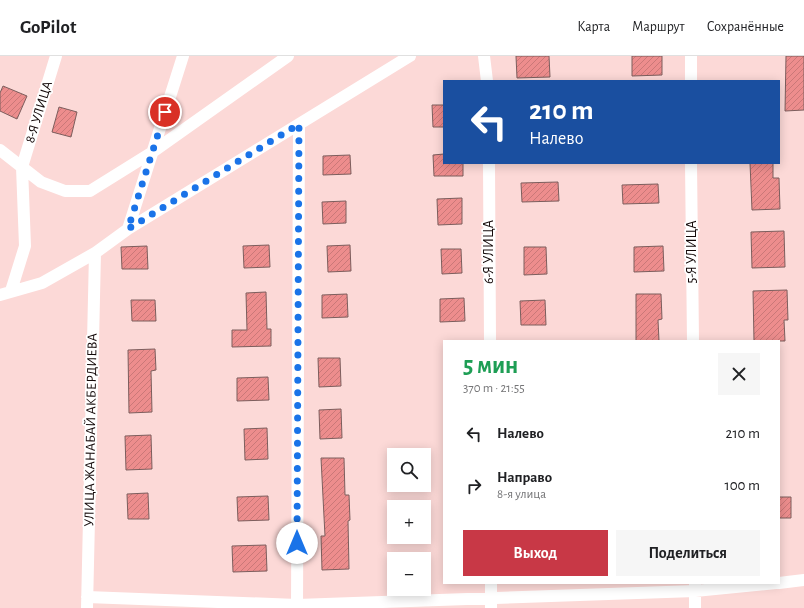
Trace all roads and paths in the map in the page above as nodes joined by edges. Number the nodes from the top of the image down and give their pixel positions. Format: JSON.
{"nodes":[{"id":1,"x":56,"y":56,"type":"edge"},
{"id":2,"x":183,"y":56,"type":"edge"},
{"id":3,"x":288,"y":56,"type":"edge"},
{"id":4,"x":410,"y":56,"type":"edge"},
{"id":5,"x":484,"y":56,"type":"edge"},
{"id":6,"x":691,"y":56,"type":"edge"},
{"id":7,"x":487,"y":80,"type":"edge"},
{"id":8,"x":691,"y":80,"type":"edge"},
{"id":9,"x":299,"y":124,"type":"junction"},
{"id":10,"x":0,"y":150,"type":"edge"},
{"id":11,"x":151,"y":153,"type":"junction"},
{"id":12,"x":489,"y":164,"type":"edge"},
{"id":13,"x":692,"y":164,"type":"edge"},
{"id":14,"x":22,"y":167,"type":"junction"},
{"id":15,"x":128,"y":229,"type":"junction"},
{"id":16,"x":95,"y":253,"type":"junction"},
{"id":17,"x":5,"y":293,"type":"edge"},
{"id":18,"x":490,"y":340,"type":"edge"},
{"id":19,"x":693,"y":340,"type":"edge"},
{"id":20,"x":804,"y":580,"type":"edge"},
{"id":21,"x":780,"y":583,"type":"edge"},
{"id":22,"x":491,"y":584,"type":"edge"},
{"id":23,"x":756,"y":584,"type":"edge"},
{"id":24,"x":695,"y":587,"type":"edge"},
{"id":25,"x":87,"y":603,"type":"edge"},
{"id":26,"x":491,"y":603,"type":"edge"},
{"id":27,"x":297,"y":607,"type":"edge"},
{"id":28,"x":695,"y":608,"type":"edge"}],
"edges":[{"from":1,"to":14,"type":"street","name":"8-Я УЛИЦА"},
{"from":2,"to":11,"type":"street"},
{"from":3,"to":11,"type":"street"},
{"from":4,"to":9,"type":"street"},
{"from":5,"to":7,"type":"street"},
{"from":6,"to":8,"type":"street"},
{"from":9,"to":15,"type":"street"},
{"from":9,"to":27,"type":"street"},
{"from":10,"to":14,"type":"street"},
{"from":11,"to":14,"type":"street"},
{"from":11,"to":15,"type":"street"},
{"from":12,"to":18,"type":"street","name":"6-Я УЛИЦА"},
{"from":13,"to":19,"type":"street","name":"5-Я УЛИЦА"},
{"from":14,"to":17,"type":"street","name":"8-Я УЛИЦА"},
{"from":15,"to":16,"type":"street"},
{"from":16,"to":17,"type":"street"},
{"from":16,"to":25,"type":"street","name":"УЛИЦА ЖАНАБАЙ АКБЕРДИЕВА"},
{"from":20,"to":21,"type":"street"},
{"from":22,"to":26,"type":"street"},
{"from":23,"to":24,"type":"street"},
{"from":24,"to":26,"type":"street"},
{"from":24,"to":28,"type":"street"},
{"from":25,"to":27,"type":"street"},
{"from":26,"to":27,"type":"street"}]}
